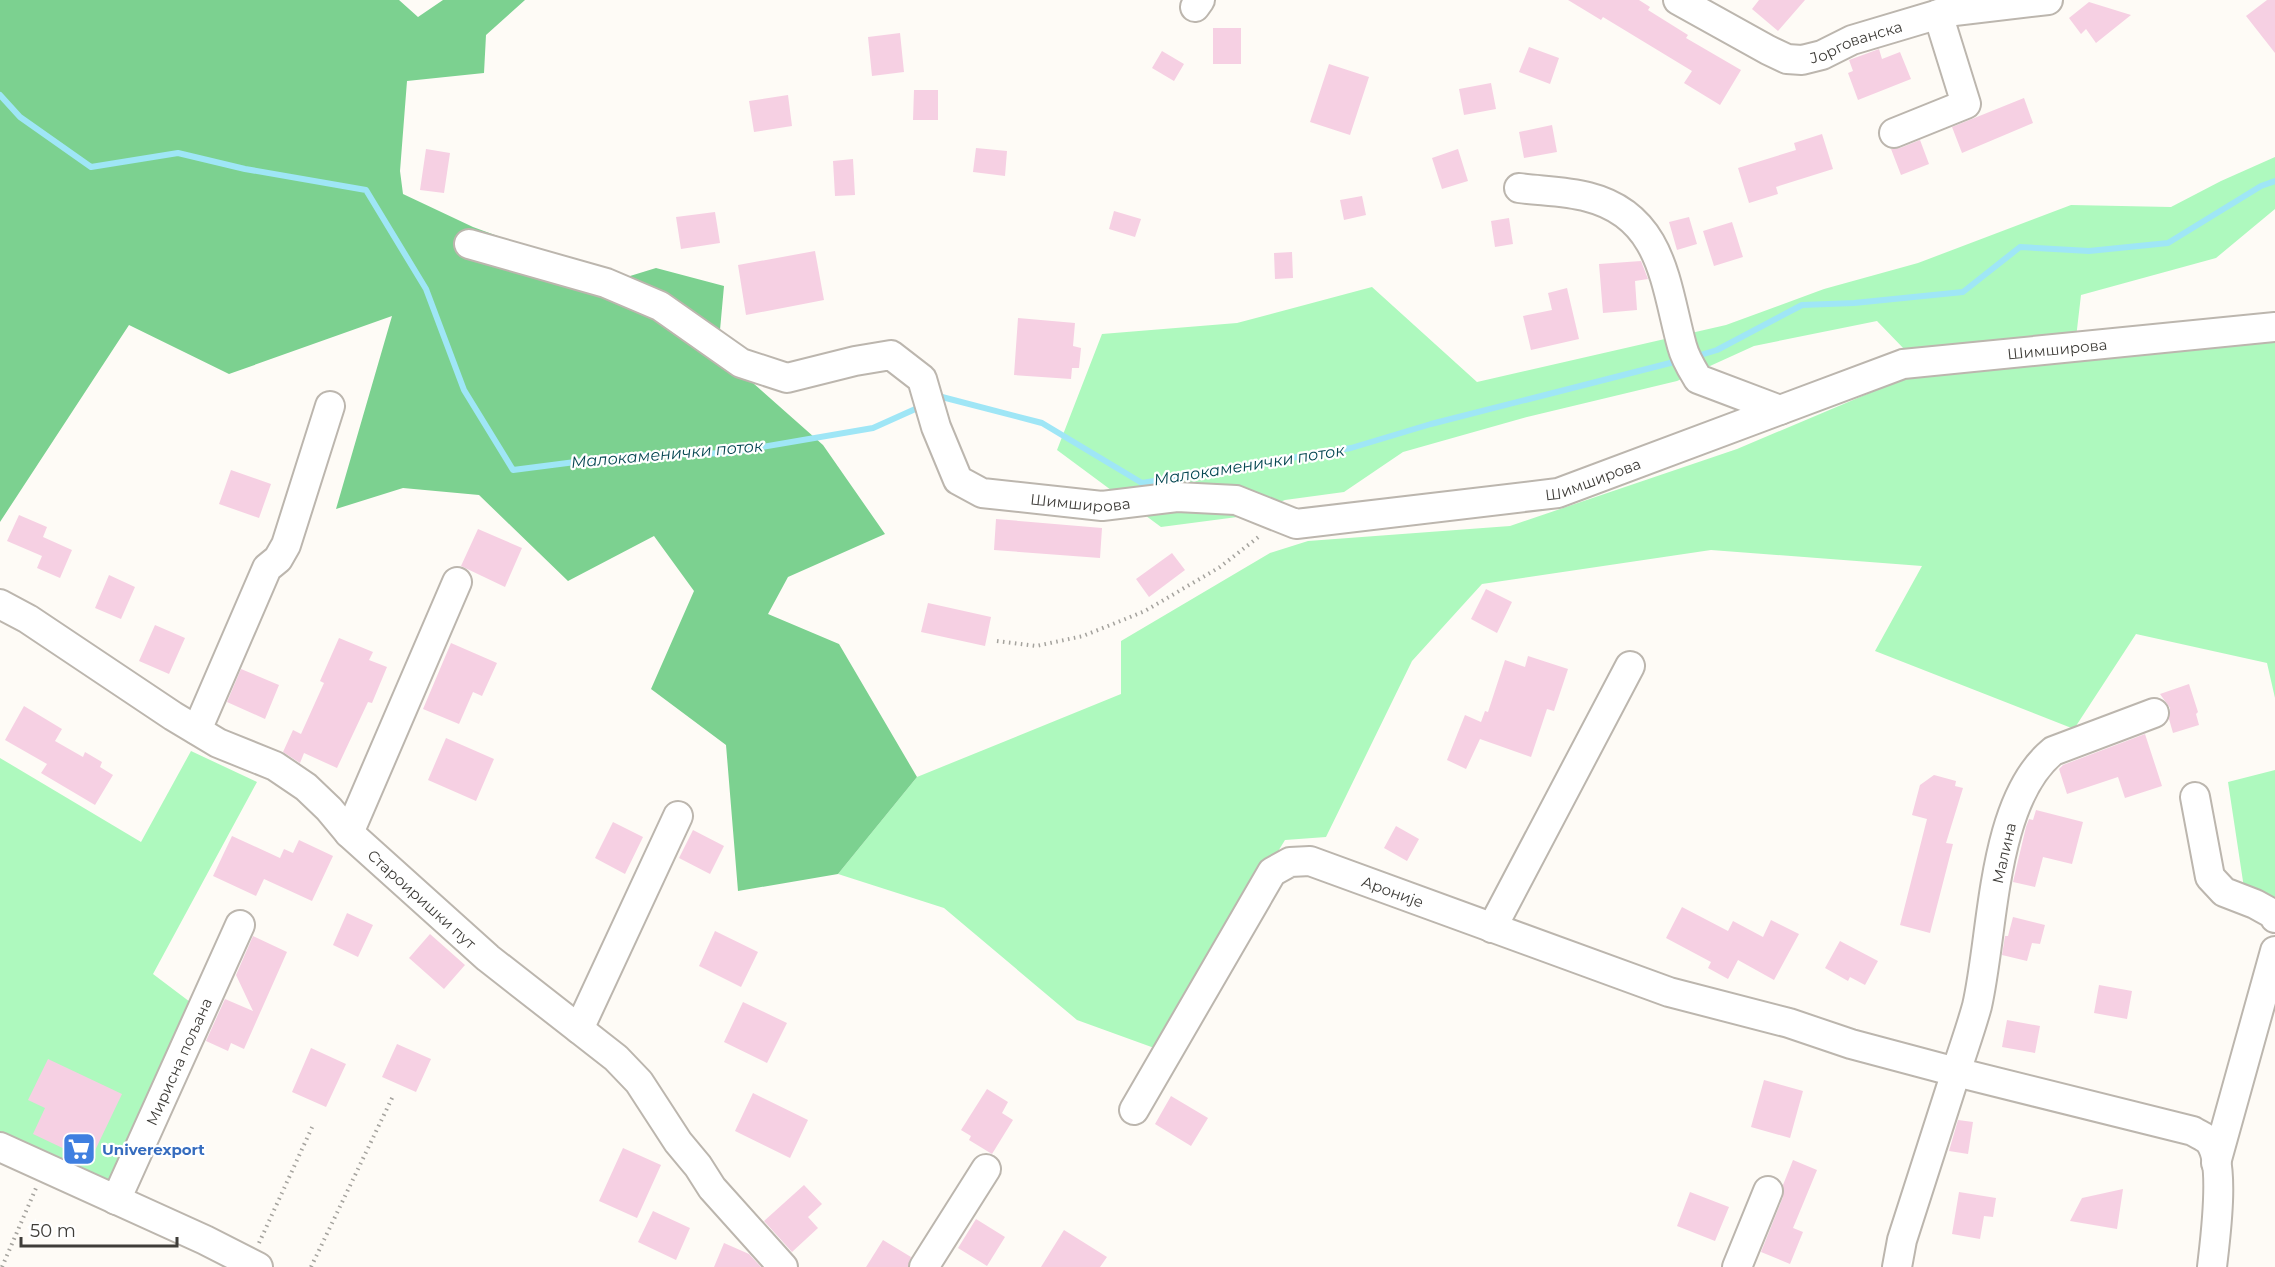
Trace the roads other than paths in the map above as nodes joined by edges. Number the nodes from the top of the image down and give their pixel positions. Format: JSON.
{"nodes":[{"id":1,"x":1678,"y":0,"type":"edge"},
{"id":2,"x":2048,"y":0,"type":"edge"},
{"id":3,"x":1938,"y":14,"type":"junction"},
{"id":4,"x":1894,"y":133,"type":"dead end"},
{"id":5,"x":1519,"y":188,"type":"dead end"},
{"id":6,"x":469,"y":244,"type":"dead end"},
{"id":7,"x":2275,"y":327,"type":"edge"},
{"id":8,"x":330,"y":406,"type":"dead end"},
{"id":9,"x":1780,"y":410,"type":"junction"},
{"id":10,"x":457,"y":582,"type":"dead end"},
{"id":11,"x":0,"y":604,"type":"edge"},
{"id":12,"x":1630,"y":666,"type":"dead end"},
{"id":13,"x":2154,"y":713,"type":"dead end"},
{"id":14,"x":197,"y":730,"type":"junction"},
{"id":15,"x":2195,"y":797,"type":"dead end"},
{"id":16,"x":678,"y":816,"type":"dead end"},
{"id":17,"x":349,"y":832,"type":"junction"},
{"id":18,"x":2275,"y":918,"type":"edge"},
{"id":19,"x":240,"y":925,"type":"dead end"},
{"id":20,"x":1492,"y":928,"type":"junction"},
{"id":21,"x":2275,"y":951,"type":"edge"},
{"id":22,"x":579,"y":1029,"type":"junction"},
{"id":23,"x":1956,"y":1072,"type":"junction"},
{"id":24,"x":1134,"y":1110,"type":"dead end"},
{"id":25,"x":0,"y":1147,"type":"edge"},
{"id":26,"x":2216,"y":1162,"type":"junction"},
{"id":27,"x":986,"y":1169,"type":"dead end"},
{"id":28,"x":1768,"y":1191,"type":"dead end"},
{"id":29,"x":116,"y":1200,"type":"junction"},
{"id":30,"x":254,"y":1265,"type":"edge"},
{"id":31,"x":783,"y":1267,"type":"edge"},
{"id":32,"x":924,"y":1267,"type":"edge"},
{"id":33,"x":1737,"y":1267,"type":"edge"},
{"id":34,"x":1897,"y":1267,"type":"edge"},
{"id":35,"x":2212,"y":1267,"type":"edge"}],
"edges":[{"from":1,"to":3,"type":"street","name":"Јоргованска"},
{"from":2,"to":3,"type":"street","name":"Јоргованска"},
{"from":3,"to":4,"type":"street"},
{"from":5,"to":9,"type":"street"},
{"from":6,"to":9,"type":"street","name":"Шимширова"},
{"from":7,"to":9,"type":"street","name":"Шимширова"},
{"from":8,"to":14,"type":"street"},
{"from":10,"to":17,"type":"street"},
{"from":11,"to":14,"type":"street","name":"Староиришки пут"},
{"from":12,"to":20,"type":"street"},
{"from":13,"to":23,"type":"street","name":"Малина"},
{"from":14,"to":17,"type":"street","name":"Староиришки пут"},
{"from":15,"to":18,"type":"street"},
{"from":16,"to":22,"type":"street"},
{"from":17,"to":22,"type":"street","name":"Староиришки пут"},
{"from":19,"to":29,"type":"street","name":"Мирисна пољана"},
{"from":20,"to":23,"type":"street","name":"Ароније"},
{"from":20,"to":24,"type":"street","name":"Ароније"},
{"from":21,"to":26,"type":"street"},
{"from":22,"to":31,"type":"street","name":"Староиришки пут"},
{"from":23,"to":26,"type":"street"},
{"from":23,"to":34,"type":"street","name":"Малина"},
{"from":25,"to":29,"type":"street"},
{"from":26,"to":35,"type":"street"},
{"from":27,"to":32,"type":"street"},
{"from":28,"to":33,"type":"street"},
{"from":29,"to":30,"type":"street"}]}
